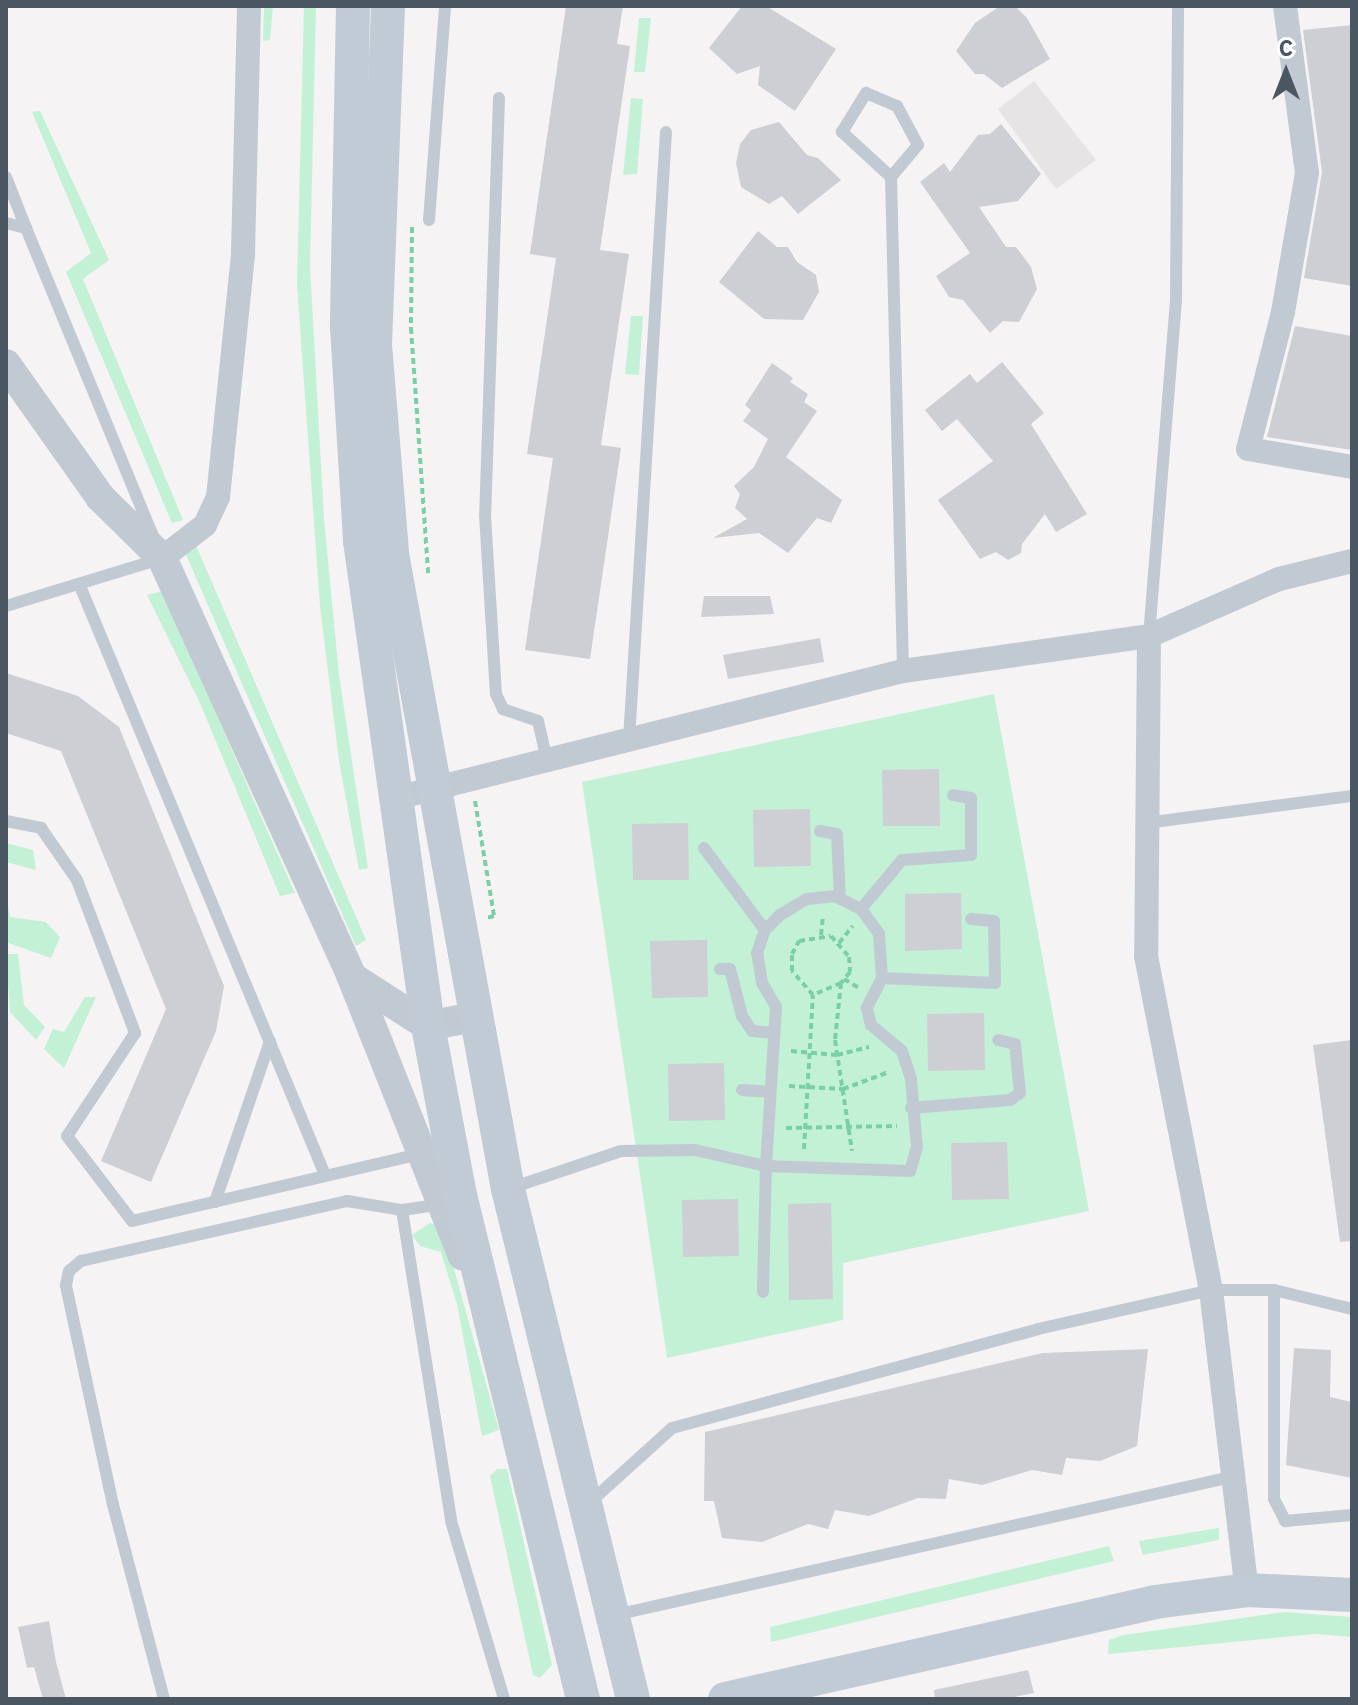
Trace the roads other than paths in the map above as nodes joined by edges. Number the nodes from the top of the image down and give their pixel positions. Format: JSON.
{"nodes":[{"id":1,"x":249,"y":6,"type":"edge"},
{"id":2,"x":353,"y":6,"type":"edge"},
{"id":3,"x":388,"y":6,"type":"edge"},
{"id":4,"x":445,"y":6,"type":"edge"},
{"id":5,"x":1178,"y":6,"type":"edge"},
{"id":6,"x":1285,"y":6,"type":"edge"},
{"id":7,"x":499,"y":98,"type":"dead end"},
{"id":8,"x":666,"y":132,"type":"dead end"},
{"id":9,"x":6,"y":177,"type":"edge"},
{"id":10,"x":891,"y":177,"type":"junction"},
{"id":11,"x":429,"y":220,"type":"dead end"},
{"id":12,"x":6,"y":223,"type":"edge"},
{"id":13,"x":26,"y":228,"type":"junction"},
{"id":14,"x":6,"y":364,"type":"edge"},
{"id":15,"x":1352,"y":467,"type":"edge"},
{"id":16,"x":162,"y":558,"type":"junction"},
{"id":17,"x":1352,"y":561,"type":"edge"},
{"id":18,"x":80,"y":586,"type":"junction"},
{"id":19,"x":6,"y":606,"type":"edge"},
{"id":20,"x":1149,"y":636,"type":"junction"},
{"id":21,"x":903,"y":671,"type":"junction"},
{"id":22,"x":629,"y":740,"type":"junction"},
{"id":23,"x":547,"y":760,"type":"junction"},
{"id":24,"x":435,"y":792,"type":"junction"},
{"id":25,"x":953,"y":795,"type":"dead end"},
{"id":26,"x":1352,"y":796,"type":"edge"},
{"id":27,"x":396,"y":798,"type":"junction"},
{"id":28,"x":6,"y":821,"type":"edge"},
{"id":29,"x":1146,"y":823,"type":"junction"},
{"id":30,"x":820,"y":831,"type":"dead end"},
{"id":31,"x":704,"y":848,"type":"dead end"},
{"id":32,"x":840,"y":899,"type":"junction"},
{"id":33,"x":861,"y":909,"type":"junction"},
{"id":34,"x":971,"y":919,"type":"dead end"},
{"id":35,"x":765,"y":930,"type":"junction"},
{"id":36,"x":720,"y":969,"type":"dead end"},
{"id":37,"x":351,"y":975,"type":"junction"},
{"id":38,"x":882,"y":978,"type":"junction"},
{"id":39,"x":473,"y":1017,"type":"junction"},
{"id":40,"x":428,"y":1026,"type":"junction"},
{"id":41,"x":774,"y":1033,"type":"junction"},
{"id":42,"x":998,"y":1040,"type":"dead end"},
{"id":43,"x":270,"y":1041,"type":"junction"},
{"id":44,"x":771,"y":1088,"type":"junction"},
{"id":45,"x":742,"y":1090,"type":"dead end"},
{"id":46,"x":911,"y":1108,"type":"junction"},
{"id":47,"x":422,"y":1154,"type":"junction"},
{"id":48,"x":766,"y":1166,"type":"junction"},
{"id":49,"x":325,"y":1175,"type":"junction"},
{"id":50,"x":508,"y":1189,"type":"junction"},
{"id":51,"x":215,"y":1202,"type":"junction"},
{"id":52,"x":443,"y":1204,"type":"junction"},
{"id":53,"x":402,"y":1210,"type":"junction"},
{"id":54,"x":1211,"y":1290,"type":"junction"},
{"id":55,"x":1274,"y":1290,"type":"junction"},
{"id":56,"x":763,"y":1292,"type":"dead end"},
{"id":57,"x":1352,"y":1309,"type":"edge"},
{"id":58,"x":496,"y":1341,"type":"junction"},
{"id":59,"x":1231,"y":1477,"type":"junction"},
{"id":60,"x":585,"y":1506,"type":"junction"},
{"id":61,"x":1352,"y":1515,"type":"edge"},
{"id":62,"x":1247,"y":1590,"type":"junction"},
{"id":63,"x":1352,"y":1595,"type":"edge"},
{"id":64,"x":612,"y":1616,"type":"junction"},
{"id":65,"x":164,"y":1699,"type":"edge"},
{"id":66,"x":504,"y":1699,"type":"edge"},
{"id":67,"x":583,"y":1699,"type":"edge"},
{"id":68,"x":633,"y":1699,"type":"edge"},
{"id":69,"x":725,"y":1699,"type":"edge"}],
"edges":[{"from":1,"to":16,"type":"street"},
{"from":2,"to":27,"type":"main road"},
{"from":3,"to":24,"type":"main road"},
{"from":4,"to":11,"type":"lane"},
{"from":5,"to":20,"type":"lane"},
{"from":6,"to":15,"type":"street"},
{"from":7,"to":23,"type":"lane"},
{"from":8,"to":22,"type":"lane"},
{"from":9,"to":13,"type":"lane"},
{"from":10,"to":10,"type":"lane"},
{"from":10,"to":21,"type":"lane"},
{"from":12,"to":13,"type":"lane"},
{"from":13,"to":16,"type":"lane"},
{"from":14,"to":16,"type":"street"},
{"from":16,"to":18,"type":"lane"},
{"from":16,"to":37,"type":"street"},
{"from":17,"to":20,"type":"street"},
{"from":18,"to":19,"type":"lane"},
{"from":18,"to":43,"type":"lane"},
{"from":20,"to":21,"type":"street"},
{"from":20,"to":29,"type":"street"},
{"from":21,"to":22,"type":"street"},
{"from":22,"to":23,"type":"street"},
{"from":23,"to":24,"type":"street"},
{"from":24,"to":27,"type":"street"},
{"from":24,"to":39,"type":"main road"},
{"from":25,"to":33,"type":"lane"},
{"from":26,"to":29,"type":"lane"},
{"from":27,"to":40,"type":"main road"},
{"from":28,"to":51,"type":"lane"},
{"from":29,"to":54,"type":"street"},
{"from":30,"to":32,"type":"lane"},
{"from":31,"to":35,"type":"lane"},
{"from":32,"to":33,"type":"lane"},
{"from":32,"to":35,"type":"lane"},
{"from":33,"to":38,"type":"lane"},
{"from":34,"to":38,"type":"lane"},
{"from":35,"to":41,"type":"lane"},
{"from":36,"to":41,"type":"lane"},
{"from":37,"to":40,"type":"street"},
{"from":37,"to":47,"type":"street"},
{"from":38,"to":46,"type":"lane"},
{"from":39,"to":40,"type":"street"},
{"from":39,"to":50,"type":"main road"},
{"from":40,"to":58,"type":"main road"},
{"from":41,"to":44,"type":"lane"},
{"from":42,"to":46,"type":"lane"},
{"from":43,"to":49,"type":"lane"},
{"from":43,"to":51,"type":"lane"},
{"from":44,"to":45,"type":"lane"},
{"from":44,"to":48,"type":"lane"},
{"from":46,"to":48,"type":"lane"},
{"from":47,"to":49,"type":"lane"},
{"from":47,"to":52,"type":"street"},
{"from":48,"to":50,"type":"lane"},
{"from":48,"to":56,"type":"lane"},
{"from":49,"to":51,"type":"lane"},
{"from":50,"to":60,"type":"main road"},
{"from":52,"to":53,"type":"lane"},
{"from":52,"to":58,"type":"street"},
{"from":53,"to":65,"type":"lane"},
{"from":53,"to":66,"type":"lane"},
{"from":54,"to":55,"type":"lane"},
{"from":54,"to":59,"type":"street"},
{"from":54,"to":60,"type":"lane"},
{"from":55,"to":57,"type":"lane"},
{"from":55,"to":61,"type":"lane"},
{"from":58,"to":67,"type":"main road"},
{"from":59,"to":62,"type":"street"},
{"from":59,"to":64,"type":"lane"},
{"from":60,"to":64,"type":"main road"},
{"from":62,"to":63,"type":"main road"},
{"from":62,"to":69,"type":"main road"},
{"from":64,"to":68,"type":"main road"}]}
